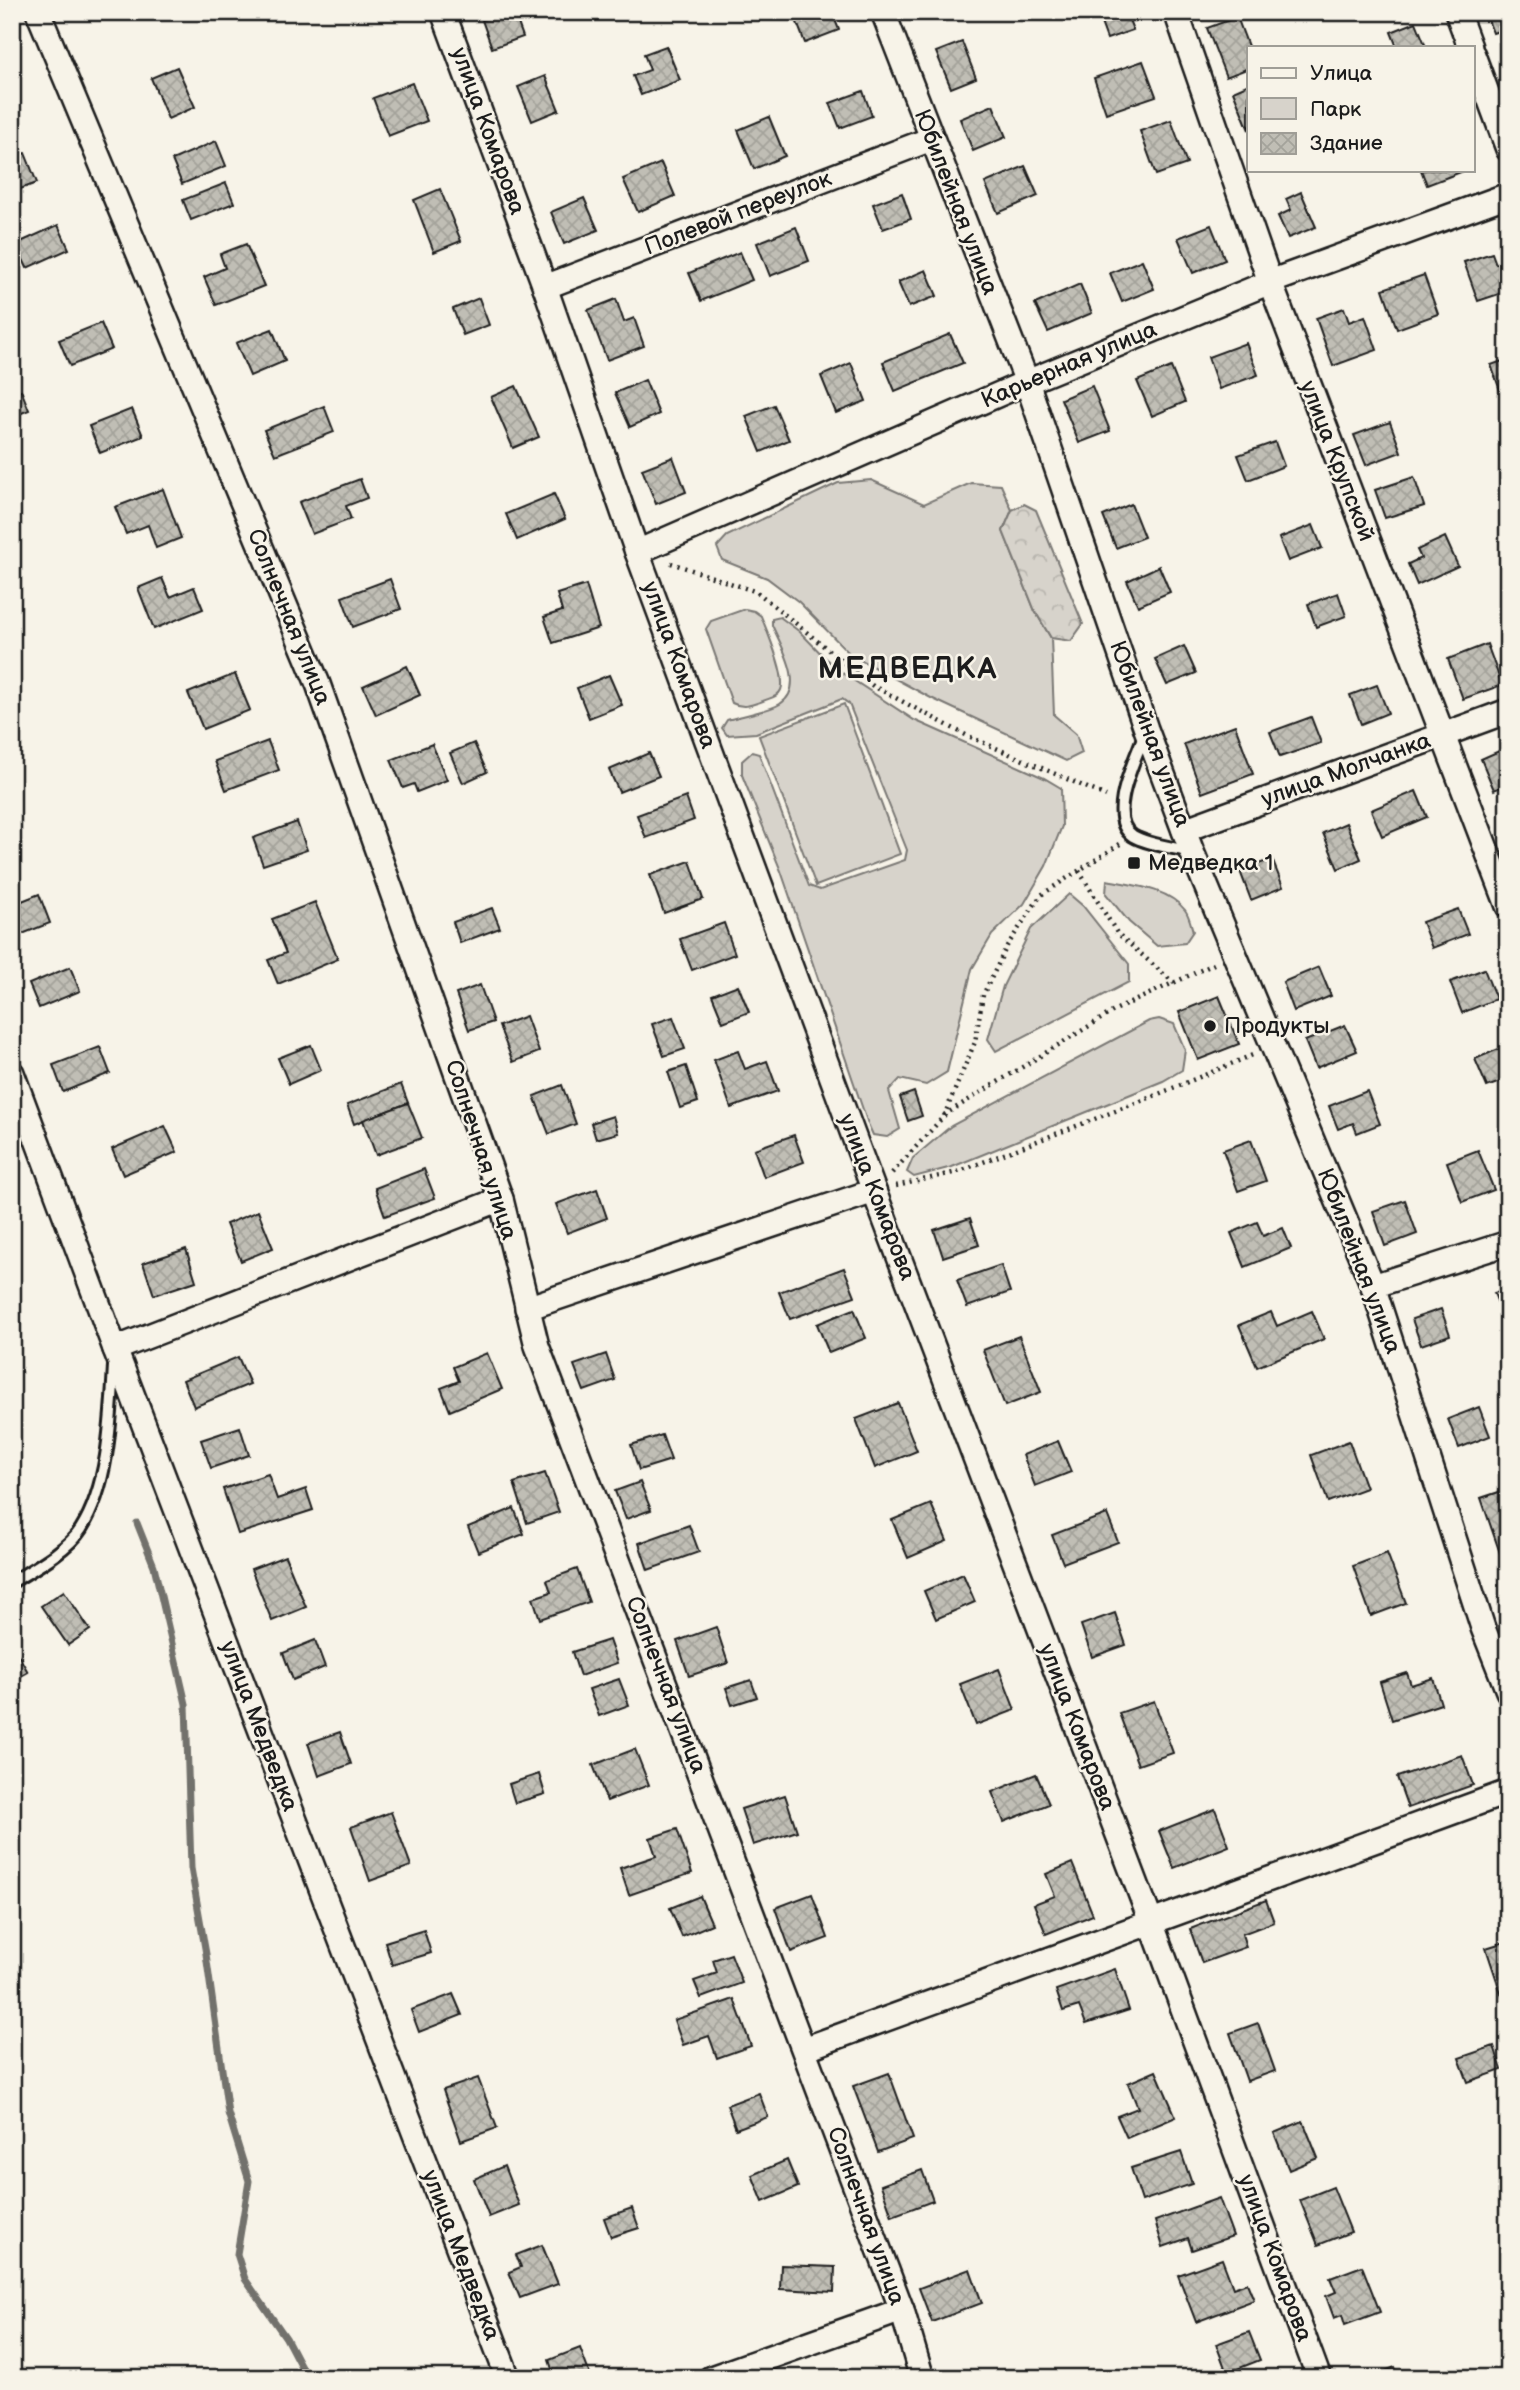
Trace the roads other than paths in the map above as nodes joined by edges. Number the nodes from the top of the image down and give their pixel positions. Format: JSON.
{"nodes":[{"id":1,"x":38,"y":12,"type":"edge"},
{"id":2,"x":443,"y":12,"type":"edge"},
{"id":3,"x":883,"y":12,"type":"edge"},
{"id":4,"x":1176,"y":12,"type":"edge"},
{"id":5,"x":1457,"y":12,"type":"edge"},
{"id":6,"x":1470,"y":46,"type":"edge"},
{"id":7,"x":1474,"y":58,"type":"edge"},
{"id":8,"x":931,"y":139,"type":"junction"},
{"id":9,"x":1508,"y":149,"type":"edge"},
{"id":10,"x":1508,"y":195,"type":"edge"},
{"id":11,"x":1270,"y":282,"type":"junction"},
{"id":12,"x":545,"y":287,"type":"junction"},
{"id":13,"x":1027,"y":382,"type":"junction"},
{"id":14,"x":637,"y":552,"type":"junction"},
{"id":15,"x":1508,"y":711,"type":"edge"},
{"id":16,"x":1146,"y":729,"type":"junction"},
{"id":17,"x":1441,"y":735,"type":"junction"},
{"id":18,"x":1184,"y":830,"type":"junction"},
{"id":19,"x":1192,"y":852,"type":"junction"},
{"id":20,"x":1508,"y":906,"type":"edge"},
{"id":21,"x":12,"y":1073,"type":"edge"},
{"id":22,"x":874,"y":1191,"type":"junction"},
{"id":23,"x":501,"y":1199,"type":"junction"},
{"id":24,"x":1508,"y":1243,"type":"edge"},
{"id":25,"x":1373,"y":1286,"type":"junction"},
{"id":26,"x":527,"y":1308,"type":"junction"},
{"id":27,"x":115,"y":1349,"type":"junction"},
{"id":28,"x":12,"y":1582,"type":"edge"},
{"id":29,"x":1508,"y":1691,"type":"edge"},
{"id":30,"x":1508,"y":1792,"type":"edge"},
{"id":31,"x":1151,"y":1922,"type":"junction"},
{"id":32,"x":804,"y":2049,"type":"junction"},
{"id":33,"x":902,"y":2310,"type":"junction"},
{"id":34,"x":508,"y":2378,"type":"edge"},
{"id":35,"x":711,"y":2378,"type":"edge"},
{"id":36,"x":922,"y":2378,"type":"edge"},
{"id":37,"x":1319,"y":2378,"type":"edge"}],
"edges":[{"from":1,"to":23,"type":"street","name":"Солнечная улица"},
{"from":2,"to":12,"type":"street","name":"улица Комарова"},
{"from":3,"to":8,"type":"street","name":"Юбилейная улица"},
{"from":4,"to":11,"type":"street","name":"улица Крупской"},
{"from":5,"to":6,"type":"street"},
{"from":7,"to":9,"type":"street"},
{"from":8,"to":12,"type":"street","name":"Полевой переулок"},
{"from":8,"to":13,"type":"street","name":"Юбилейная улица"},
{"from":10,"to":11,"type":"street","name":"Карьерная улица"},
{"from":11,"to":13,"type":"street","name":"Карьерная улица"},
{"from":11,"to":17,"type":"street","name":"улица Крупской"},
{"from":12,"to":14,"type":"street","name":"улица Комарова"},
{"from":13,"to":14,"type":"street","name":"Карьерная улица"},
{"from":13,"to":16,"type":"street","name":"Юбилейная улица"},
{"from":14,"to":22,"type":"street","name":"улица Комарова"},
{"from":15,"to":17,"type":"street","name":"улица Молчанка"},
{"from":16,"to":18,"type":"street","name":"Юбилейная улица"},
{"from":16,"to":19,"type":"lane"},
{"from":17,"to":18,"type":"street","name":"улица Молчанка"},
{"from":17,"to":20,"type":"street","name":"улица Крупской"},
{"from":18,"to":19,"type":"street","name":"Юбилейная улица"},
{"from":19,"to":25,"type":"street","name":"Юбилейная улица"},
{"from":21,"to":27,"type":"street","name":"улица Медведка"},
{"from":22,"to":26,"type":"street"},
{"from":22,"to":31,"type":"street","name":"улица Комарова"},
{"from":23,"to":26,"type":"street","name":"Солнечная улица"},
{"from":23,"to":27,"type":"street"},
{"from":24,"to":25,"type":"street"},
{"from":25,"to":29,"type":"street","name":"Юбилейная улица"},
{"from":26,"to":32,"type":"street","name":"Солнечная улица"},
{"from":27,"to":28,"type":"lane"},
{"from":27,"to":34,"type":"street","name":"улица Медведка"},
{"from":30,"to":31,"type":"street"},
{"from":31,"to":32,"type":"street"},
{"from":31,"to":37,"type":"street","name":"улица Комарова"},
{"from":32,"to":33,"type":"street","name":"Солнечная улица"},
{"from":33,"to":35,"type":"street"},
{"from":33,"to":36,"type":"street","name":"Солнечная улица"}]}
